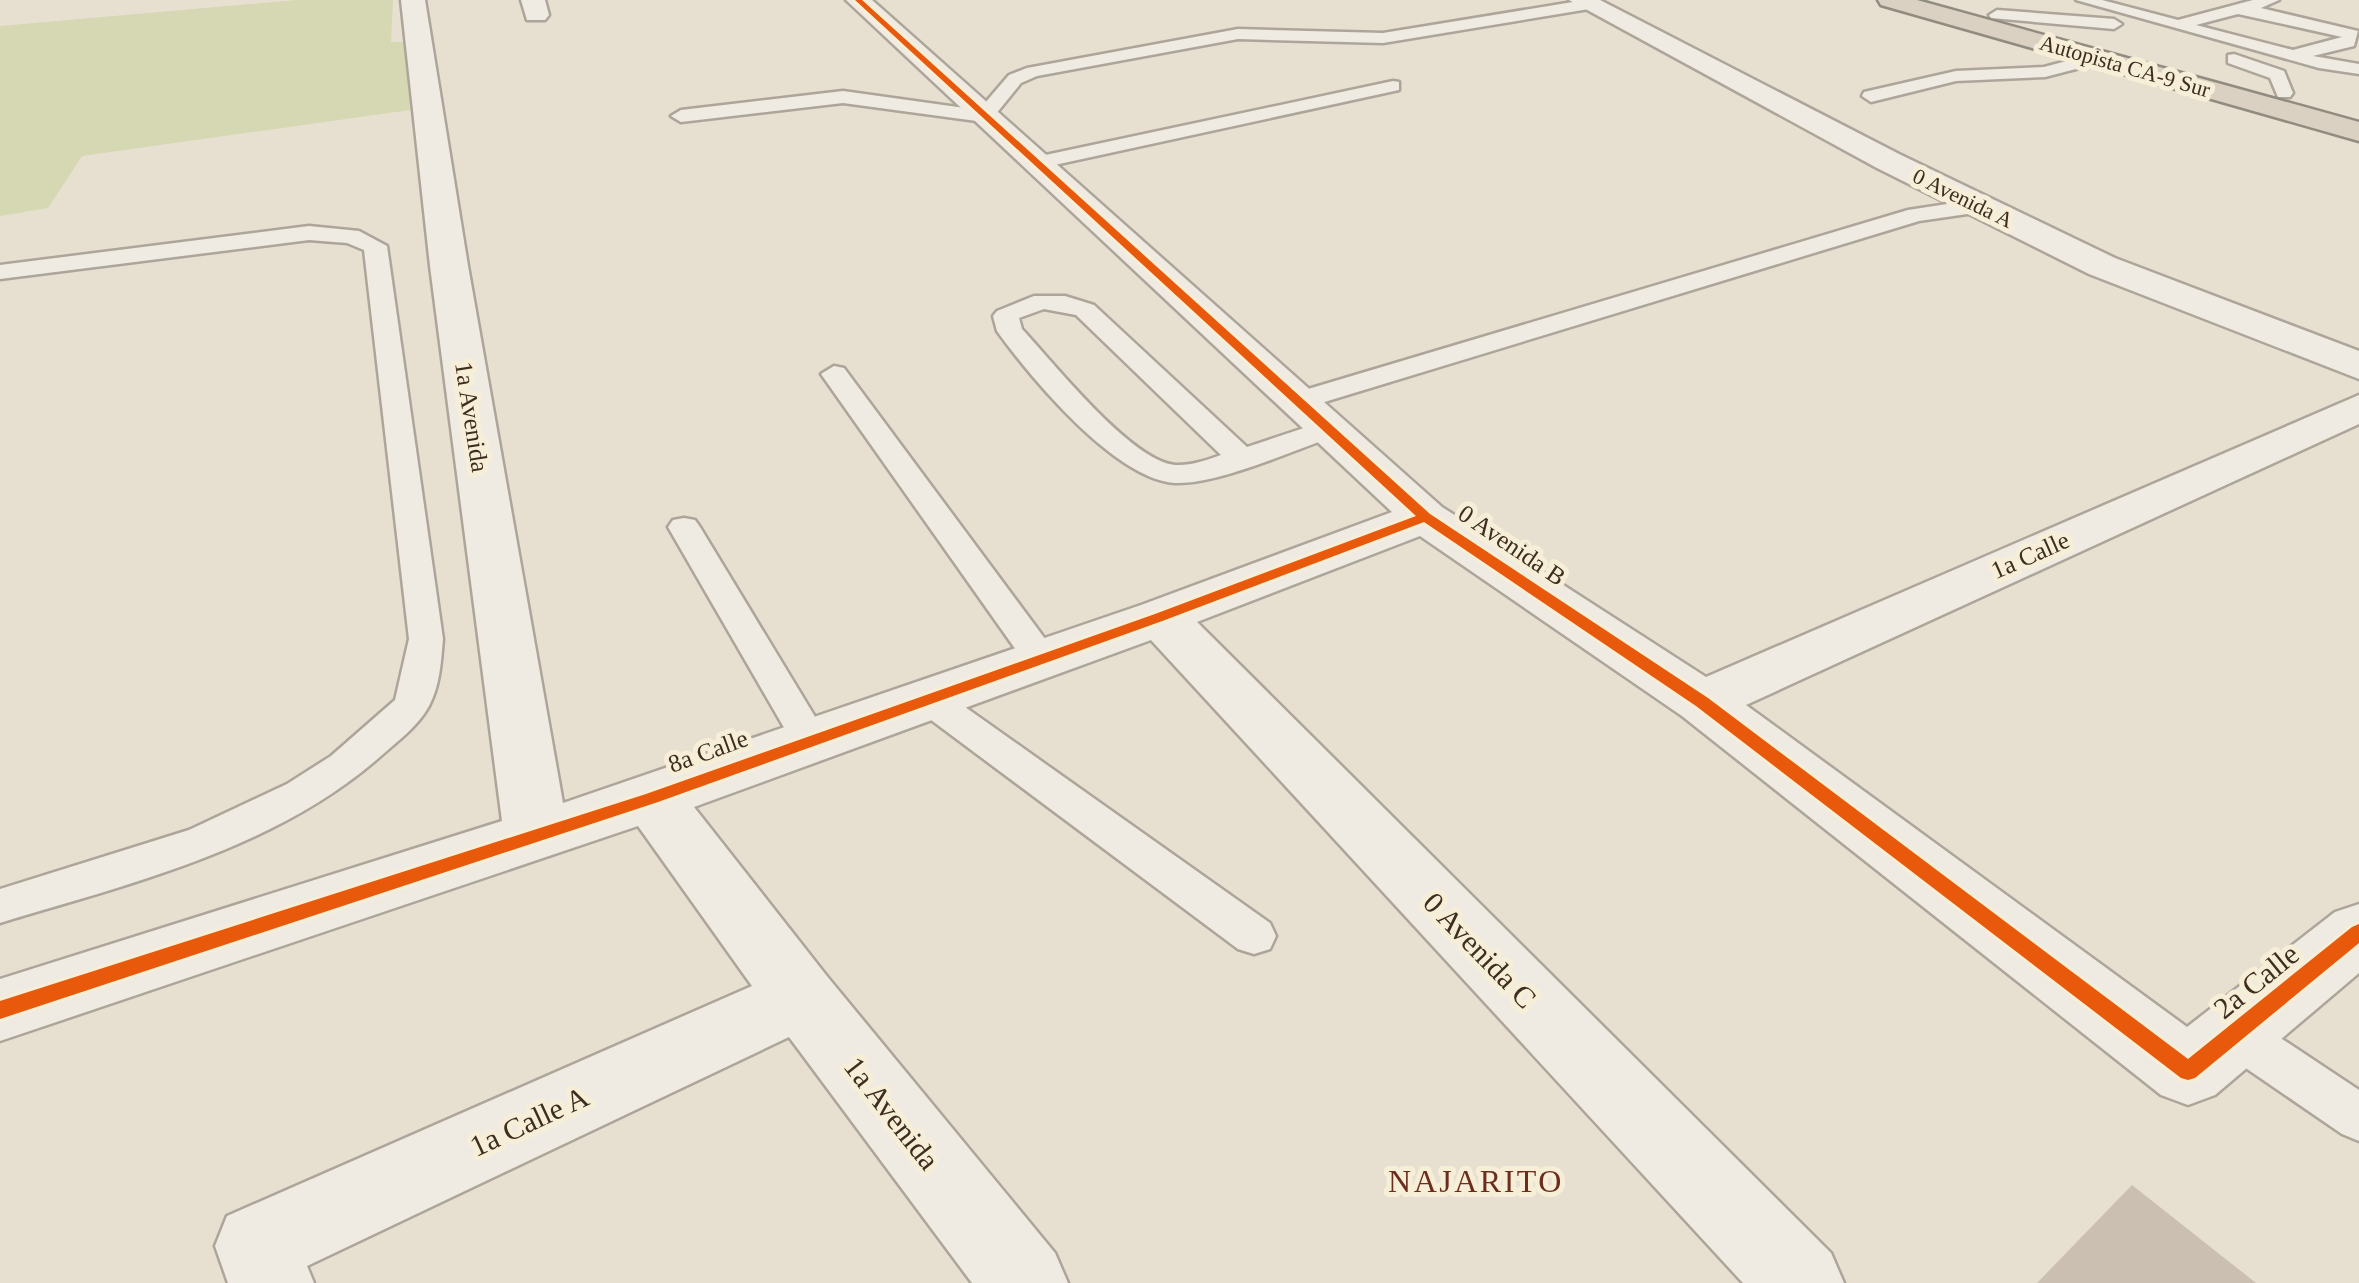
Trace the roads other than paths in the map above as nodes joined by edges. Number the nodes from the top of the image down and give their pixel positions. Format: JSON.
{"nodes":[{"id":1,"x":414,"y":0,"type":"edge"},
{"id":2,"x":858,"y":0,"type":"edge"},
{"id":3,"x":1880,"y":0,"type":"edge"},
{"id":4,"x":1944,"y":0,"type":"edge"},
{"id":5,"x":2084,"y":0,"type":"edge"},
{"id":6,"x":2272,"y":0,"type":"edge"},
{"id":7,"x":1585,"y":2,"type":"edge"},
{"id":8,"x":1901,"y":3,"type":"edge"},
{"id":9,"x":2236,"y":10,"type":"junction"},
{"id":10,"x":1997,"y":14,"type":"junction"},
{"id":11,"x":2178,"y":24,"type":"junction"},
{"id":12,"x":2177,"y":45,"type":"dead end"},
{"id":13,"x":2214,"y":54,"type":"dead end"},
{"id":14,"x":2293,"y":55,"type":"junction"},
{"id":15,"x":2096,"y":58,"type":"junction"},
{"id":16,"x":2359,"y":70,"type":"edge"},
{"id":17,"x":1392,"y":86,"type":"dead end"},
{"id":18,"x":2284,"y":93,"type":"junction"},
{"id":19,"x":1871,"y":96,"type":"dead end"},
{"id":20,"x":2359,"y":114,"type":"edge"},
{"id":21,"x":681,"y":116,"type":"dead end"},
{"id":22,"x":984,"y":116,"type":"junction"},
{"id":23,"x":2359,"y":132,"type":"edge"},
{"id":24,"x":1036,"y":163,"type":"junction"},
{"id":25,"x":1980,"y":206,"type":"junction"},
{"id":26,"x":0,"y":272,"type":"edge"},
{"id":27,"x":2359,"y":366,"type":"edge"},
{"id":28,"x":834,"y":374,"type":"dead end"},
{"id":29,"x":1298,"y":401,"type":"junction"},
{"id":30,"x":2359,"y":408,"type":"edge"},
{"id":31,"x":1328,"y":429,"type":"junction"},
{"id":32,"x":1240,"y":458,"type":"junction"},
{"id":33,"x":1425,"y":517,"type":"junction"},
{"id":34,"x":684,"y":527,"type":"dead end"},
{"id":35,"x":1160,"y":617,"type":"junction"},
{"id":36,"x":1041,"y":659,"type":"junction"},
{"id":37,"x":928,"y":699,"type":"junction"},
{"id":38,"x":1702,"y":702,"type":"junction"},
{"id":39,"x":810,"y":740,"type":"junction"},
{"id":40,"x":652,"y":798,"type":"junction"},
{"id":41,"x":536,"y":833,"type":"junction"},
{"id":42,"x":0,"y":906,"type":"edge"},
{"id":43,"x":2359,"y":932,"type":"edge"},
{"id":44,"x":1254,"y":936,"type":"dead end"},
{"id":45,"x":801,"y":997,"type":"junction"},
{"id":46,"x":0,"y":1010,"type":"edge"},
{"id":47,"x":2212,"y":1052,"type":"junction"},
{"id":48,"x":2359,"y":1118,"type":"edge"},
{"id":49,"x":264,"y":1264,"type":"edge"},
{"id":50,"x":1025,"y":1283,"type":"edge"},
{"id":51,"x":1801,"y":1283,"type":"edge"}],
"edges":[{"from":1,"to":41,"type":"street","name":"1a Avenida"},
{"from":2,"to":22,"type":"street","name":"0 Avenida B"},
{"from":3,"to":8,"type":"highway","name":"Autopista CA-9 Sur"},
{"from":4,"to":10,"type":"highway","name":"Autopista CA-9 Sur"},
{"from":5,"to":11,"type":"lane"},
{"from":6,"to":9,"type":"lane"},
{"from":7,"to":22,"type":"lane"},
{"from":7,"to":25,"type":"street","name":"0 Avenida A"},
{"from":8,"to":15,"type":"highway","name":"Autopista CA-9 Sur"},
{"from":9,"to":11,"type":"lane"},
{"from":9,"to":14,"type":"lane"},
{"from":10,"to":11,"type":"lane"},
{"from":10,"to":18,"type":"highway","name":"Autopista CA-9 Sur"},
{"from":11,"to":12,"type":"lane"},
{"from":11,"to":14,"type":"lane"},
{"from":13,"to":18,"type":"lane"},
{"from":14,"to":16,"type":"lane"},
{"from":15,"to":19,"type":"lane"},
{"from":15,"to":23,"type":"highway","name":"Autopista CA-9 Sur"},
{"from":17,"to":24,"type":"lane"},
{"from":18,"to":20,"type":"highway","name":"Autopista CA-9 Sur"},
{"from":21,"to":22,"type":"lane"},
{"from":22,"to":24,"type":"street","name":"0 Avenida B"},
{"from":24,"to":29,"type":"street","name":"0 Avenida B"},
{"from":25,"to":27,"type":"street","name":"0 Avenida A"},
{"from":25,"to":29,"type":"lane"},
{"from":26,"to":42,"type":"lane"},
{"from":28,"to":36,"type":"lane"},
{"from":29,"to":31,"type":"street","name":"0 Avenida B"},
{"from":30,"to":38,"type":"street","name":"1a Calle"},
{"from":31,"to":32,"type":"lane"},
{"from":31,"to":33,"type":"street","name":"0 Avenida B"},
{"from":32,"to":32,"type":"lane"},
{"from":33,"to":35,"type":"street","name":"8a Calle"},
{"from":33,"to":38,"type":"street","name":"0 Avenida B"},
{"from":34,"to":39,"type":"lane"},
{"from":35,"to":36,"type":"street","name":"8a Calle"},
{"from":35,"to":51,"type":"street","name":"0 Avenida C"},
{"from":36,"to":37,"type":"street","name":"8a Calle"},
{"from":37,"to":39,"type":"street","name":"8a Calle"},
{"from":37,"to":44,"type":"lane"},
{"from":38,"to":47,"type":"street","name":"0 Avenida B"},
{"from":39,"to":40,"type":"street","name":"8a Calle"},
{"from":40,"to":41,"type":"street","name":"8a Calle"},
{"from":40,"to":45,"type":"street","name":"1a Avenida"},
{"from":41,"to":46,"type":"street","name":"8a Calle"},
{"from":43,"to":47,"type":"street","name":"2a Calle"},
{"from":45,"to":49,"type":"street","name":"1a Calle A"},
{"from":45,"to":50,"type":"street","name":"1a Avenida"},
{"from":47,"to":48,"type":"lane","name":"0 Avenida B"}]}
